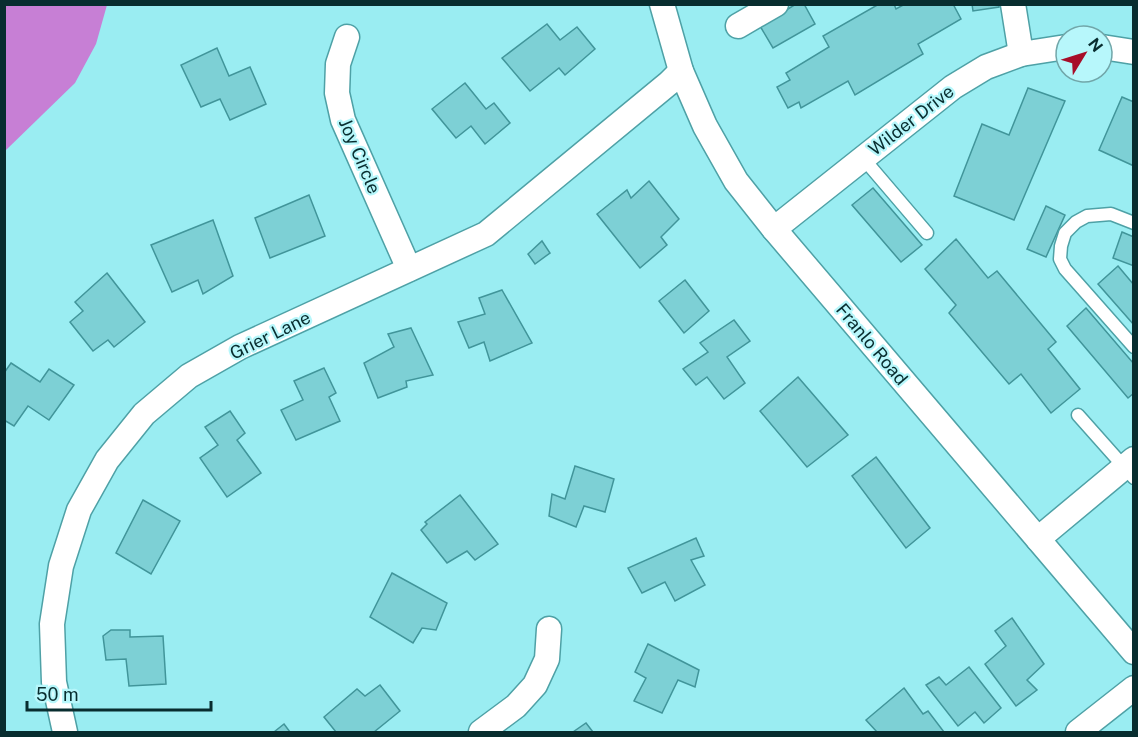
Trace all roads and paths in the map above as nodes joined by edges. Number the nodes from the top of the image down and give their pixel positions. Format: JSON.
{"nodes":[{"id":1,"x":662,"y":4,"type":"edge"},
{"id":2,"x":776,"y":4,"type":"edge"},
{"id":3,"x":1013,"y":4,"type":"edge"},
{"id":4,"x":738,"y":26,"type":"dead end"},
{"id":5,"x":347,"y":37,"type":"dead end"},
{"id":6,"x":1054,"y":49,"type":"edge"},
{"id":7,"x":1114,"y":50,"type":"edge"},
{"id":8,"x":1134,"y":52,"type":"edge"},
{"id":9,"x":1021,"y":54,"type":"junction"},
{"id":10,"x":681,"y":70,"type":"junction"},
{"id":11,"x":863,"y":158,"type":"junction"},
{"id":12,"x":1134,"y":223,"type":"edge"},
{"id":13,"x":774,"y":229,"type":"junction"},
{"id":14,"x":927,"y":233,"type":"dead end"},
{"id":15,"x":409,"y":269,"type":"junction"},
{"id":16,"x":1134,"y":347,"type":"edge"},
{"id":17,"x":1078,"y":415,"type":"dead end"},
{"id":18,"x":1130,"y":468,"type":"edge"},
{"id":19,"x":1038,"y":539,"type":"junction"},
{"id":20,"x":549,"y":629,"type":"dead end"},
{"id":21,"x":1134,"y":652,"type":"edge"},
{"id":22,"x":1134,"y":688,"type":"edge"},
{"id":23,"x":65,"y":732,"type":"edge"},
{"id":24,"x":481,"y":732,"type":"edge"},
{"id":25,"x":1078,"y":732,"type":"edge"}],
"edges":[{"from":1,"to":10,"type":"street","name":"Franlo Road"},
{"from":2,"to":4,"type":"street"},
{"from":3,"to":9,"type":"street"},
{"from":5,"to":15,"type":"street","name":"Joy Circle"},
{"from":6,"to":9,"type":"street","name":"Wilder Drive"},
{"from":7,"to":8,"type":"street"},
{"from":9,"to":11,"type":"street","name":"Wilder Drive"},
{"from":10,"to":13,"type":"street","name":"Franlo Road"},
{"from":10,"to":15,"type":"street","name":"Grier Lane"},
{"from":11,"to":13,"type":"street","name":"Wilder Drive"},
{"from":11,"to":14,"type":"lane"},
{"from":12,"to":16,"type":"lane"},
{"from":13,"to":19,"type":"street","name":"Franlo Road"},
{"from":15,"to":23,"type":"street","name":"Grier Lane"},
{"from":17,"to":18,"type":"lane"},
{"from":18,"to":19,"type":"street"},
{"from":19,"to":21,"type":"street","name":"Franlo Road"},
{"from":20,"to":24,"type":"street"},
{"from":22,"to":25,"type":"street"}]}
